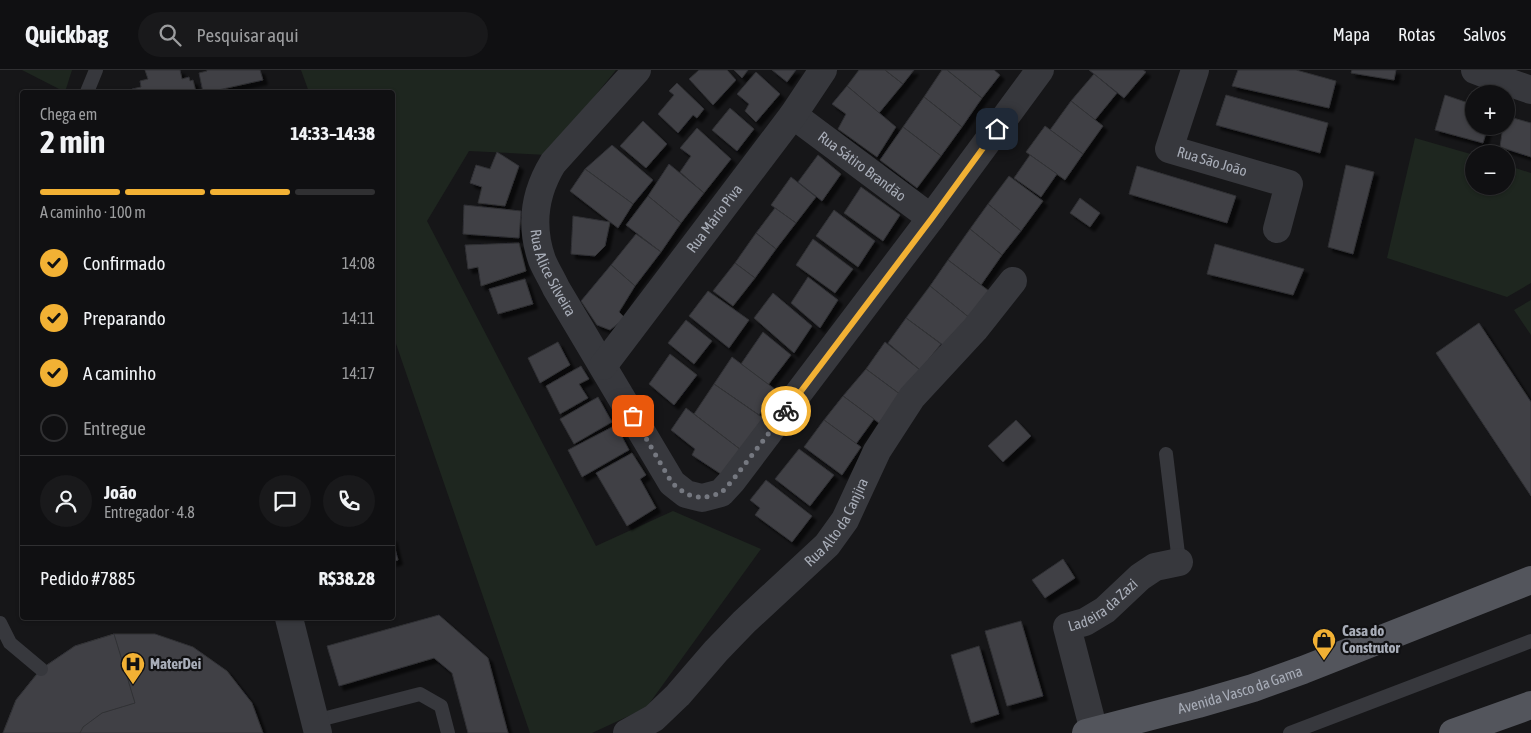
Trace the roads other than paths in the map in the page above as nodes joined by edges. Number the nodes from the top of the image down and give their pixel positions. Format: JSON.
{"nodes":[{"id":1,"x":96,"y":70,"type":"edge"},
{"id":2,"x":637,"y":70,"type":"edge"},
{"id":3,"x":823,"y":70,"type":"edge"},
{"id":4,"x":1040,"y":70,"type":"edge"},
{"id":5,"x":1195,"y":70,"type":"edge"},
{"id":6,"x":1475,"y":70,"type":"edge"},
{"id":7,"x":88,"y":90,"type":"edge"},
{"id":8,"x":1531,"y":90,"type":"edge"},
{"id":9,"x":793,"y":115,"type":"junction"},
{"id":10,"x":932,"y":218,"type":"junction"},
{"id":11,"x":1277,"y":229,"type":"dead end"},
{"id":12,"x":1013,"y":281,"type":"dead end"},
{"id":13,"x":603,"y":366,"type":"junction"},
{"id":14,"x":1166,"y":454,"type":"dead end"},
{"id":15,"x":1178,"y":562,"type":"joint"},
{"id":16,"x":1531,"y":580,"type":"edge"},
{"id":17,"x":289,"y":620,"type":"edge"},
{"id":18,"x":0,"y":623,"type":"edge"},
{"id":19,"x":1531,"y":641,"type":"edge"},
{"id":20,"x":41,"y":668,"type":"dead end"},
{"id":21,"x":1531,"y":705,"type":"edge"},
{"id":22,"x":316,"y":727,"type":"edge"},
{"id":23,"x":1090,"y":732,"type":"edge"},
{"id":24,"x":448,"y":733,"type":"edge"},
{"id":25,"x":627,"y":733,"type":"edge"},
{"id":26,"x":1290,"y":733,"type":"edge"},
{"id":27,"x":1453,"y":733,"type":"edge"}],
"edges":[{"from":1,"to":7,"type":"lane"},
{"from":2,"to":13,"type":"street","name":"Rua Alice Silveira"},
{"from":3,"to":9,"type":"street","name":"Rua Mário Piva"},
{"from":4,"to":10,"type":"street"},
{"from":5,"to":11,"type":"street","name":"Rua São João"},
{"from":6,"to":8,"type":"street"},
{"from":9,"to":10,"type":"street","name":"Rua Sátiro Brandão"},
{"from":9,"to":13,"type":"street","name":"Rua Mário Piva"},
{"from":10,"to":13,"type":"street","name":"Rua Alice Silveira"},
{"from":12,"to":25,"type":"street","name":"Rua Alto da Canjira"},
{"from":14,"to":15,"type":"lane"},
{"from":15,"to":23,"type":"street","name":"Ladeira da Zazi"},
{"from":16,"to":23,"type":"main road","name":"Avenida Vasco da Gama"},
{"from":17,"to":22,"type":"street"},
{"from":18,"to":20,"type":"lane"},
{"from":19,"to":26,"type":"lane"},
{"from":21,"to":27,"type":"main road"},
{"from":22,"to":24,"type":"lane"}]}
